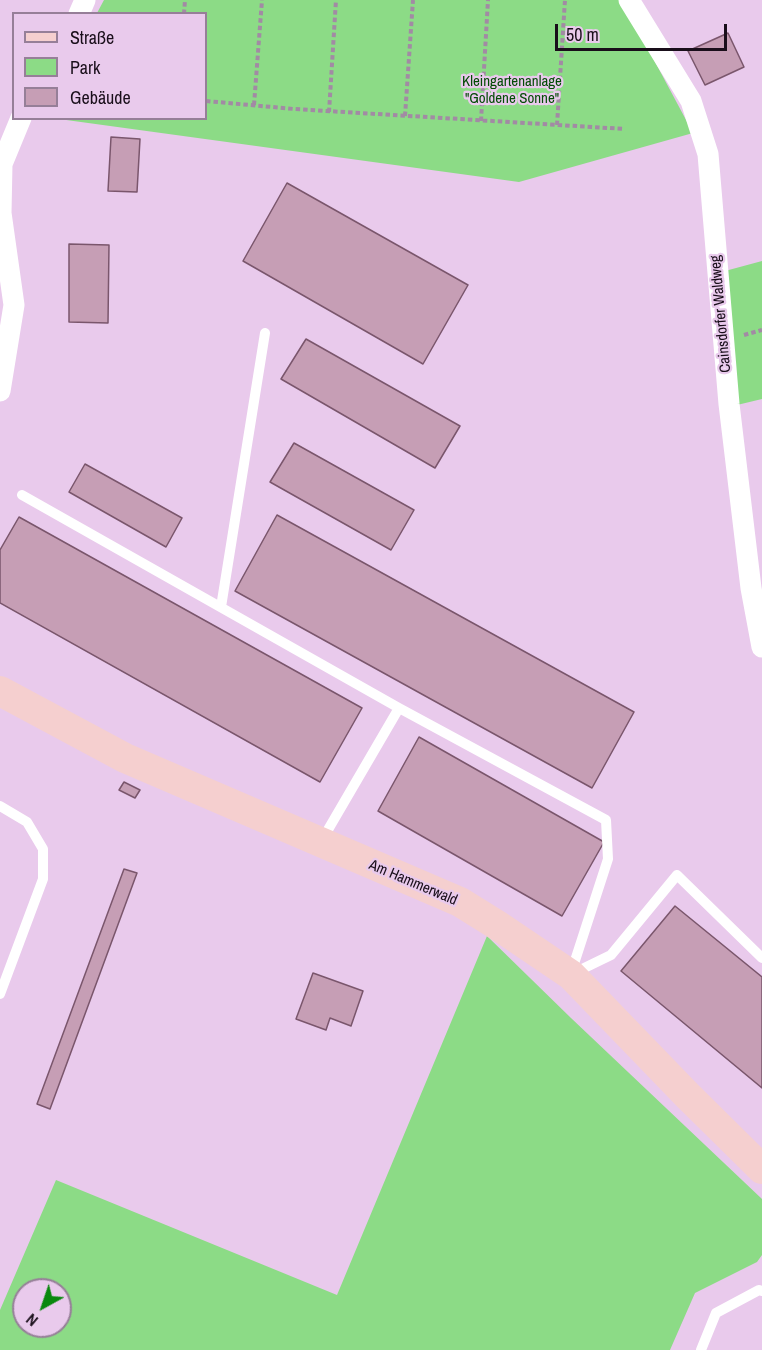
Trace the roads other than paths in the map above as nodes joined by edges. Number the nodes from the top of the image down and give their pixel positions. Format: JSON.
{"nodes":[{"id":1,"x":629,"y":0,"type":"edge"},
{"id":2,"x":20,"y":120,"type":"edge"},
{"id":3,"x":265,"y":333,"type":"dead end"},
{"id":4,"x":0,"y":392,"type":"edge"},
{"id":5,"x":22,"y":495,"type":"dead end"},
{"id":6,"x":220,"y":607,"type":"junction"},
{"id":7,"x":762,"y":647,"type":"edge"},
{"id":8,"x":0,"y":691,"type":"edge"},
{"id":9,"x":399,"y":708,"type":"junction"},
{"id":10,"x":0,"y":806,"type":"edge"},
{"id":11,"x":320,"y":843,"type":"junction"},
{"id":12,"x":762,"y":958,"type":"edge"},
{"id":13,"x":571,"y":975,"type":"junction"},
{"id":14,"x":0,"y":994,"type":"edge"},
{"id":15,"x":762,"y":1168,"type":"edge"},
{"id":16,"x":762,"y":1291,"type":"edge"},
{"id":17,"x":701,"y":1350,"type":"edge"}],
"edges":[{"from":1,"to":7,"type":"street","name":"Cainsdorfer Waldweg"},
{"from":2,"to":4,"type":"street"},
{"from":3,"to":6,"type":"lane"},
{"from":5,"to":6,"type":"lane"},
{"from":6,"to":9,"type":"lane"},
{"from":8,"to":11,"type":"main road","name":"Am Hammerwald"},
{"from":9,"to":11,"type":"lane"},
{"from":9,"to":13,"type":"lane"},
{"from":10,"to":14,"type":"lane"},
{"from":11,"to":13,"type":"main road","name":"Am Hammerwald"},
{"from":12,"to":13,"type":"lane"},
{"from":13,"to":15,"type":"main road","name":"Am Hammerwald"},
{"from":16,"to":17,"type":"lane"}]}
